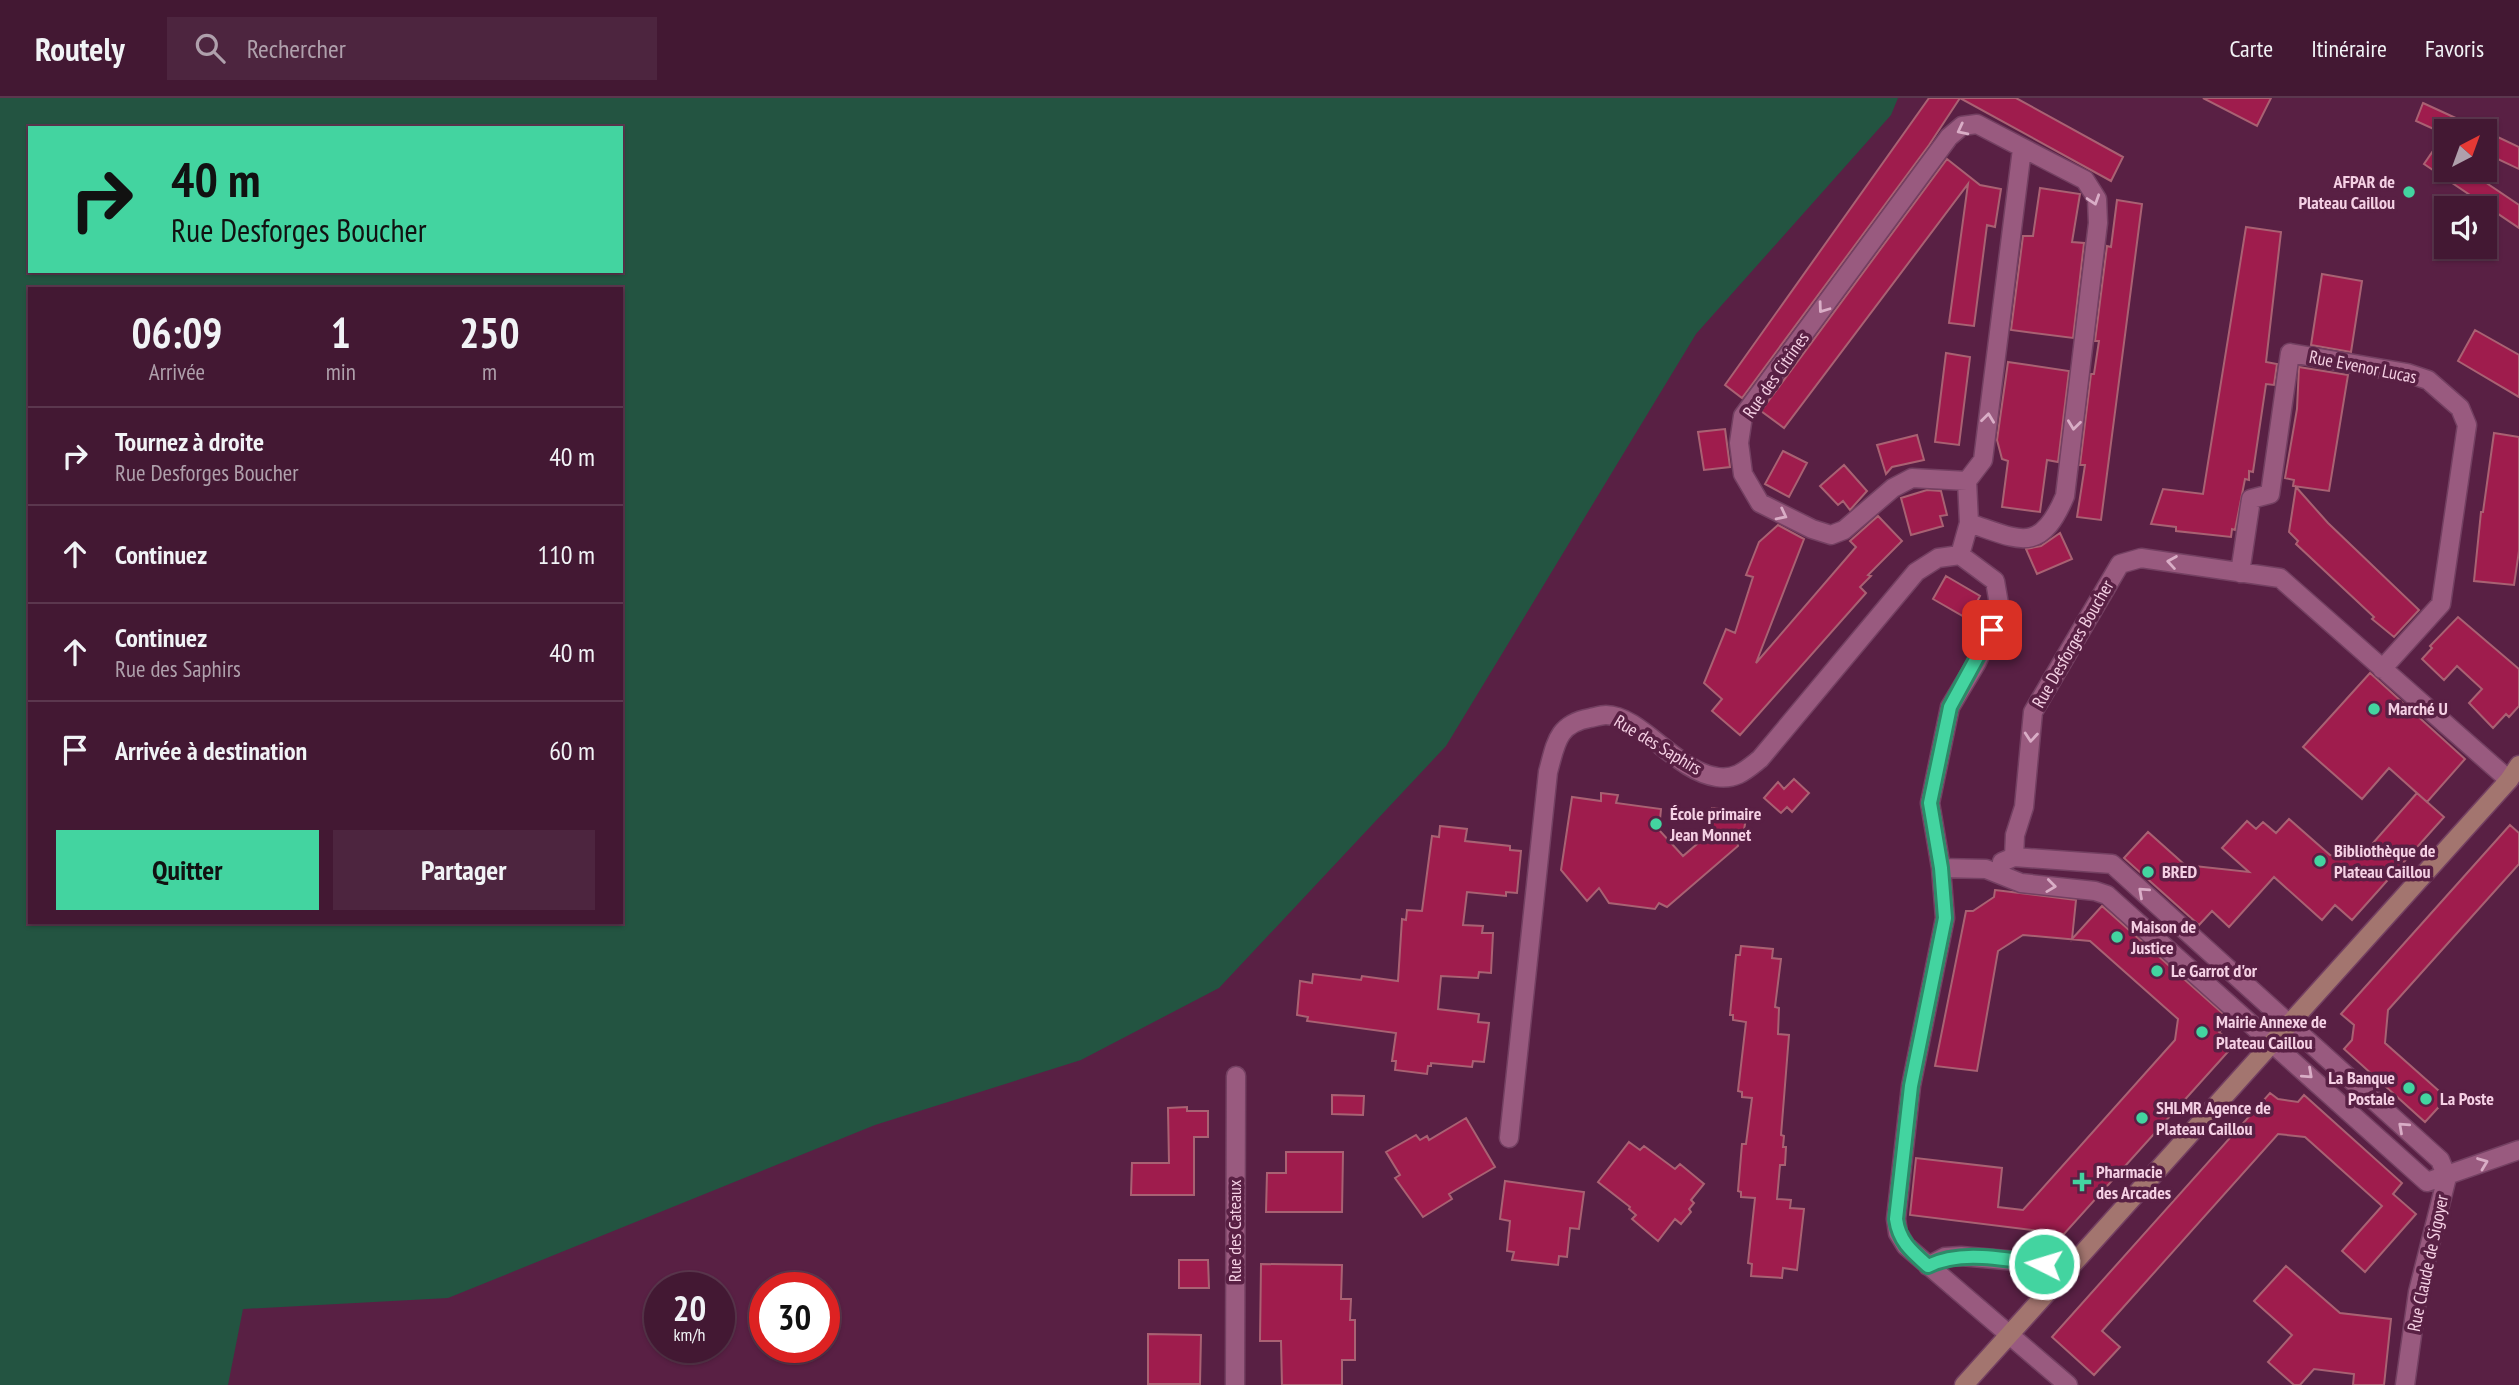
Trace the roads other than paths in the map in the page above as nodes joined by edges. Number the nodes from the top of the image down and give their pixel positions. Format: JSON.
{"nodes":[{"id":1,"x":2022,"y":149,"type":"junction"},
{"id":2,"x":1967,"y":481,"type":"junction"},
{"id":3,"x":1969,"y":523,"type":"junction"},
{"id":4,"x":1960,"y":555,"type":"junction"},
{"id":5,"x":2240,"y":573,"type":"junction"},
{"id":6,"x":2382,"y":669,"type":"junction"},
{"id":7,"x":2519,"y":765,"type":"edge"},
{"id":8,"x":2509,"y":780,"type":"junction"},
{"id":9,"x":2014,"y":857,"type":"junction"},
{"id":10,"x":2112,"y":864,"type":"junction"},
{"id":11,"x":1941,"y":868,"type":"junction"},
{"id":12,"x":1986,"y":869,"type":"junction"},
{"id":13,"x":2095,"y":891,"type":"junction"},
{"id":14,"x":2289,"y":1025,"type":"junction"},
{"id":15,"x":2272,"y":1043,"type":"junction"},
{"id":16,"x":1236,"y":1076,"type":"dead end"},
{"id":17,"x":1509,"y":1138,"type":"dead end"},
{"id":18,"x":2519,"y":1150,"type":"edge"},
{"id":19,"x":2447,"y":1177,"type":"junction"},
{"id":20,"x":1928,"y":1266,"type":"junction"},
{"id":21,"x":2071,"y":1266,"type":"junction"},
{"id":22,"x":2009,"y":1335,"type":"junction"},
{"id":23,"x":1235,"y":1385,"type":"edge"},
{"id":24,"x":1964,"y":1385,"type":"edge"},
{"id":25,"x":2068,"y":1385,"type":"edge"},
{"id":26,"x":2405,"y":1385,"type":"edge"}],
"edges":[{"from":2,"to":1,"type":"street","one_way":true},
{"from":1,"to":2,"type":"street","name":"Rue des Citrines","one_way":true},
{"from":1,"to":3,"type":"street","name":"Rue des Citrines","one_way":true},
{"from":2,"to":3,"type":"street"},
{"from":3,"to":4,"type":"street"},
{"from":4,"to":11,"type":"street"},
{"from":4,"to":17,"type":"street","name":"Rue des Saphirs"},
{"from":5,"to":6,"type":"street","name":"Rue Desforges Boucher"},
{"from":5,"to":6,"type":"street","name":"Rue Evenor Lucas"},
{"from":5,"to":9,"type":"street","name":"Rue Desforges Boucher","one_way":true},
{"from":6,"to":8,"type":"street","name":"Rue Desforges Boucher"},
{"from":7,"to":8,"type":"main road"},
{"from":8,"to":14,"type":"main road"},
{"from":9,"to":10,"type":"street"},
{"from":9,"to":12,"type":"street"},
{"from":10,"to":13,"type":"street"},
{"from":14,"to":10,"type":"street","one_way":true},
{"from":11,"to":12,"type":"street"},
{"from":11,"to":20,"type":"street"},
{"from":12,"to":13,"type":"street","one_way":true},
{"from":13,"to":15,"type":"street"},
{"from":14,"to":15,"type":"main road"},
{"from":19,"to":14,"type":"street","one_way":true},
{"from":15,"to":19,"type":"street","one_way":true},
{"from":15,"to":21,"type":"main road"},
{"from":16,"to":23,"type":"street","name":"Rue des Cateaux"},
{"from":19,"to":18,"type":"street","name":"Rue Claude de Sigoyer","one_way":true},
{"from":19,"to":26,"type":"street","name":"Rue Claude de Sigoyer"},
{"from":20,"to":21,"type":"street"},
{"from":20,"to":22,"type":"street"},
{"from":21,"to":22,"type":"main road"},
{"from":22,"to":24,"type":"main road"},
{"from":22,"to":25,"type":"street"}]}
